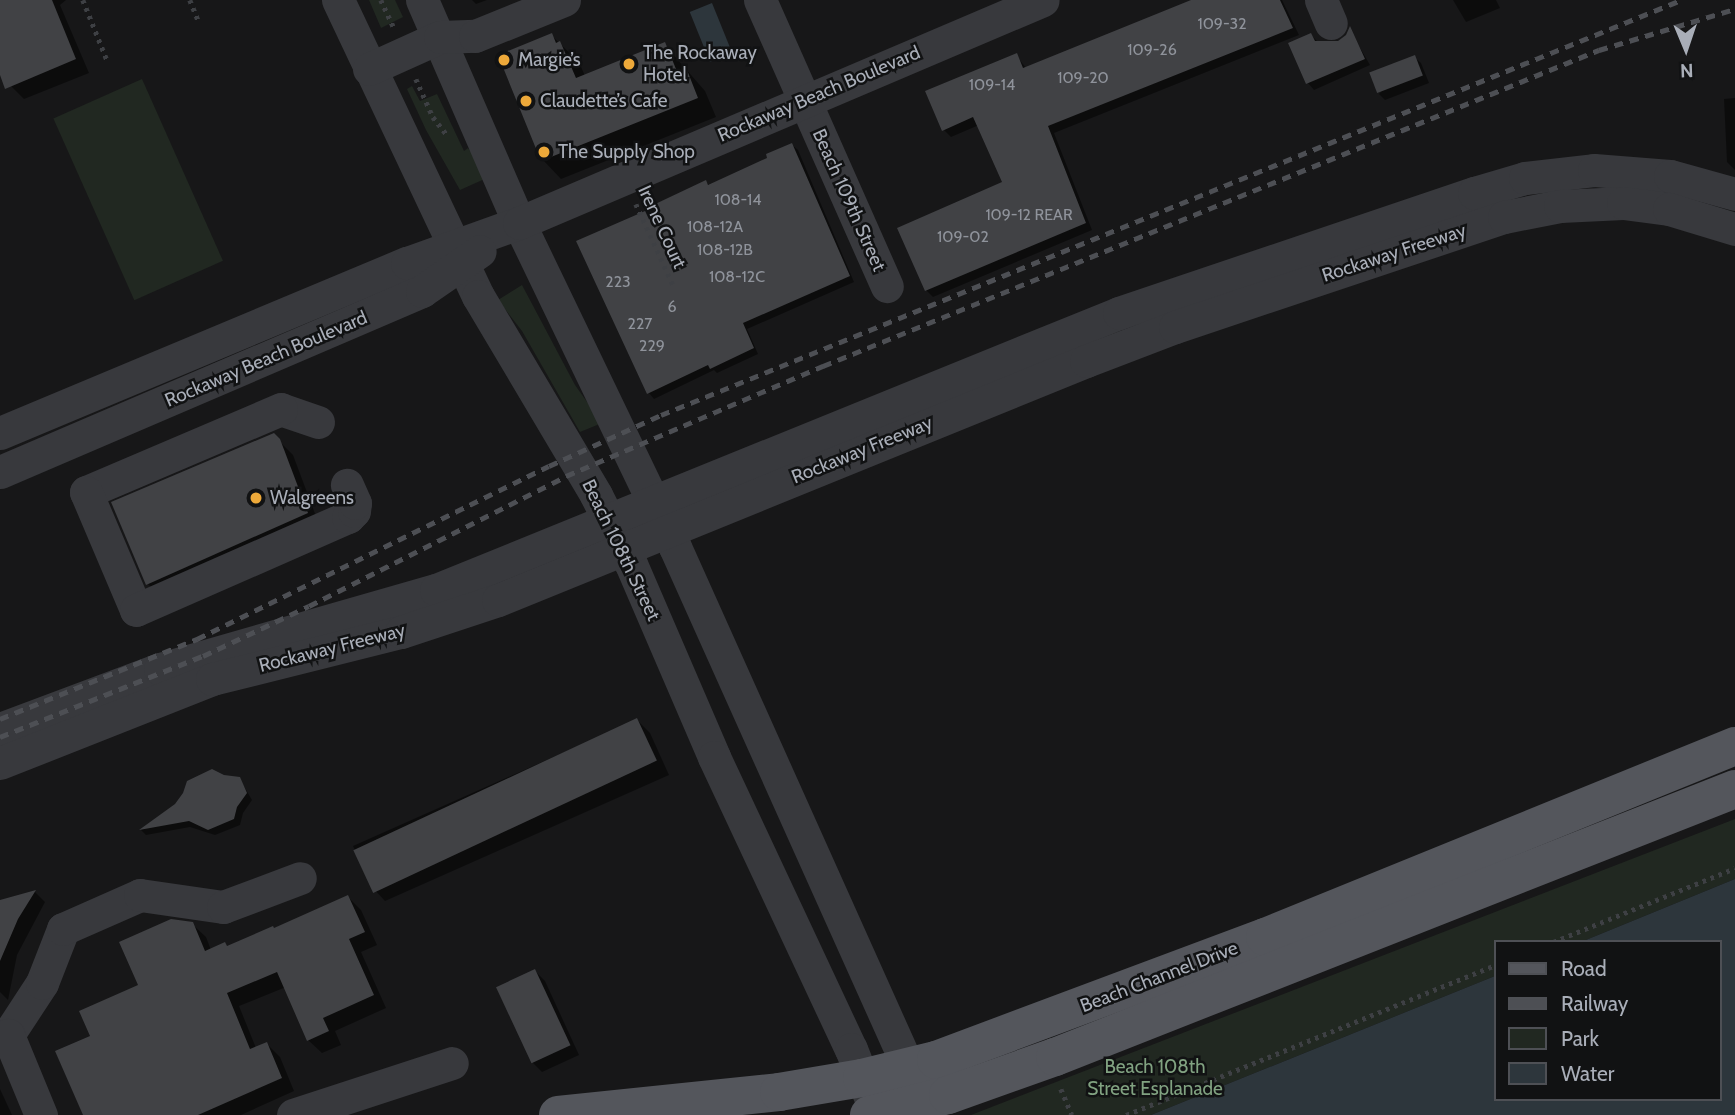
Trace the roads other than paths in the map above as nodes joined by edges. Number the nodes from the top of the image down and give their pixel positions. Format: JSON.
{"nodes":[{"id":1,"x":338,"y":0,"type":"edge"},
{"id":2,"x":422,"y":0,"type":"edge"},
{"id":3,"x":564,"y":0,"type":"edge"},
{"id":4,"x":760,"y":0,"type":"edge"},
{"id":5,"x":1043,"y":0,"type":"edge"},
{"id":6,"x":440,"y":37,"type":"junction"},
{"id":7,"x":369,"y":69,"type":"junction"},
{"id":8,"x":804,"y":99,"type":"junction"},
{"id":9,"x":1735,"y":194,"type":"edge"},
{"id":10,"x":519,"y":223,"type":"junction"},
{"id":11,"x":1735,"y":229,"type":"edge"},
{"id":12,"x":460,"y":254,"type":"junction"},
{"id":13,"x":887,"y":286,"type":"dead end"},
{"id":14,"x":318,"y":422,"type":"dead end"},
{"id":15,"x":0,"y":433,"type":"edge"},
{"id":16,"x":0,"y":472,"type":"edge"},
{"id":17,"x":347,"y":485,"type":"dead end"},
{"id":18,"x":653,"y":501,"type":"junction"},
{"id":19,"x":667,"y":531,"type":"junction"},
{"id":20,"x":616,"y":534,"type":"junction"},
{"id":21,"x":0,"y":729,"type":"edge"},
{"id":22,"x":1735,"y":746,"type":"edge"},
{"id":23,"x":0,"y":763,"type":"edge"},
{"id":24,"x":1735,"y":789,"type":"edge"},
{"id":25,"x":300,"y":878,"type":"dead end"},
{"id":26,"x":4,"y":1036,"type":"edge"},
{"id":27,"x":452,"y":1063,"type":"dead end"},
{"id":28,"x":908,"y":1068,"type":"junction"},
{"id":29,"x":869,"y":1102,"type":"edge"},
{"id":30,"x":924,"y":1102,"type":"junction"},
{"id":31,"x":308,"y":1112,"type":"edge"},
{"id":32,"x":41,"y":1115,"type":"edge"},
{"id":33,"x":558,"y":1115,"type":"edge"}],
"edges":[{"from":1,"to":7,"type":"street","name":"Beach 108th Street"},
{"from":2,"to":6,"type":"street"},
{"from":3,"to":6,"type":"street"},
{"from":4,"to":8,"type":"street","name":"Beach 109th Street"},
{"from":5,"to":8,"type":"street","name":"Rockaway Beach Boulevard"},
{"from":6,"to":7,"type":"street"},
{"from":6,"to":10,"type":"street"},
{"from":7,"to":12,"type":"street","name":"Beach 108th Street"},
{"from":8,"to":10,"type":"street","name":"Rockaway Beach Boulevard"},
{"from":8,"to":13,"type":"street","name":"Beach 109th Street"},
{"from":9,"to":18,"type":"street","name":"Rockaway Freeway"},
{"from":10,"to":12,"type":"street","name":"Rockaway Beach Boulevard"},
{"from":10,"to":18,"type":"street"},
{"from":11,"to":19,"type":"street","name":"Rockaway Freeway"},
{"from":12,"to":15,"type":"street","name":"Rockaway Beach Boulevard"},
{"from":12,"to":16,"type":"street","name":"Rockaway Beach Boulevard"},
{"from":12,"to":20,"type":"street","name":"Beach 108th Street"},
{"from":14,"to":17,"type":"street"},
{"from":18,"to":19,"type":"street"},
{"from":18,"to":20,"type":"street","name":"Rockaway Freeway"},
{"from":19,"to":20,"type":"street","name":"Rockaway Freeway"},
{"from":19,"to":28,"type":"street"},
{"from":20,"to":21,"type":"street","name":"Rockaway Freeway"},
{"from":20,"to":23,"type":"street","name":"Rockaway Freeway"},
{"from":20,"to":29,"type":"street","name":"Beach 108th Street"},
{"from":22,"to":28,"type":"main road","name":"Beach Channel Drive"},
{"from":24,"to":30,"type":"main road","name":"Beach Channel Drive"},
{"from":25,"to":26,"type":"street"},
{"from":26,"to":32,"type":"street"},
{"from":27,"to":31,"type":"street"},
{"from":28,"to":29,"type":"main road","name":"Beach Channel Drive"},
{"from":28,"to":30,"type":"street"},
{"from":29,"to":30,"type":"main road","name":"Beach Channel Drive"},
{"from":29,"to":33,"type":"main road","name":"Beach Channel Drive"}]}
